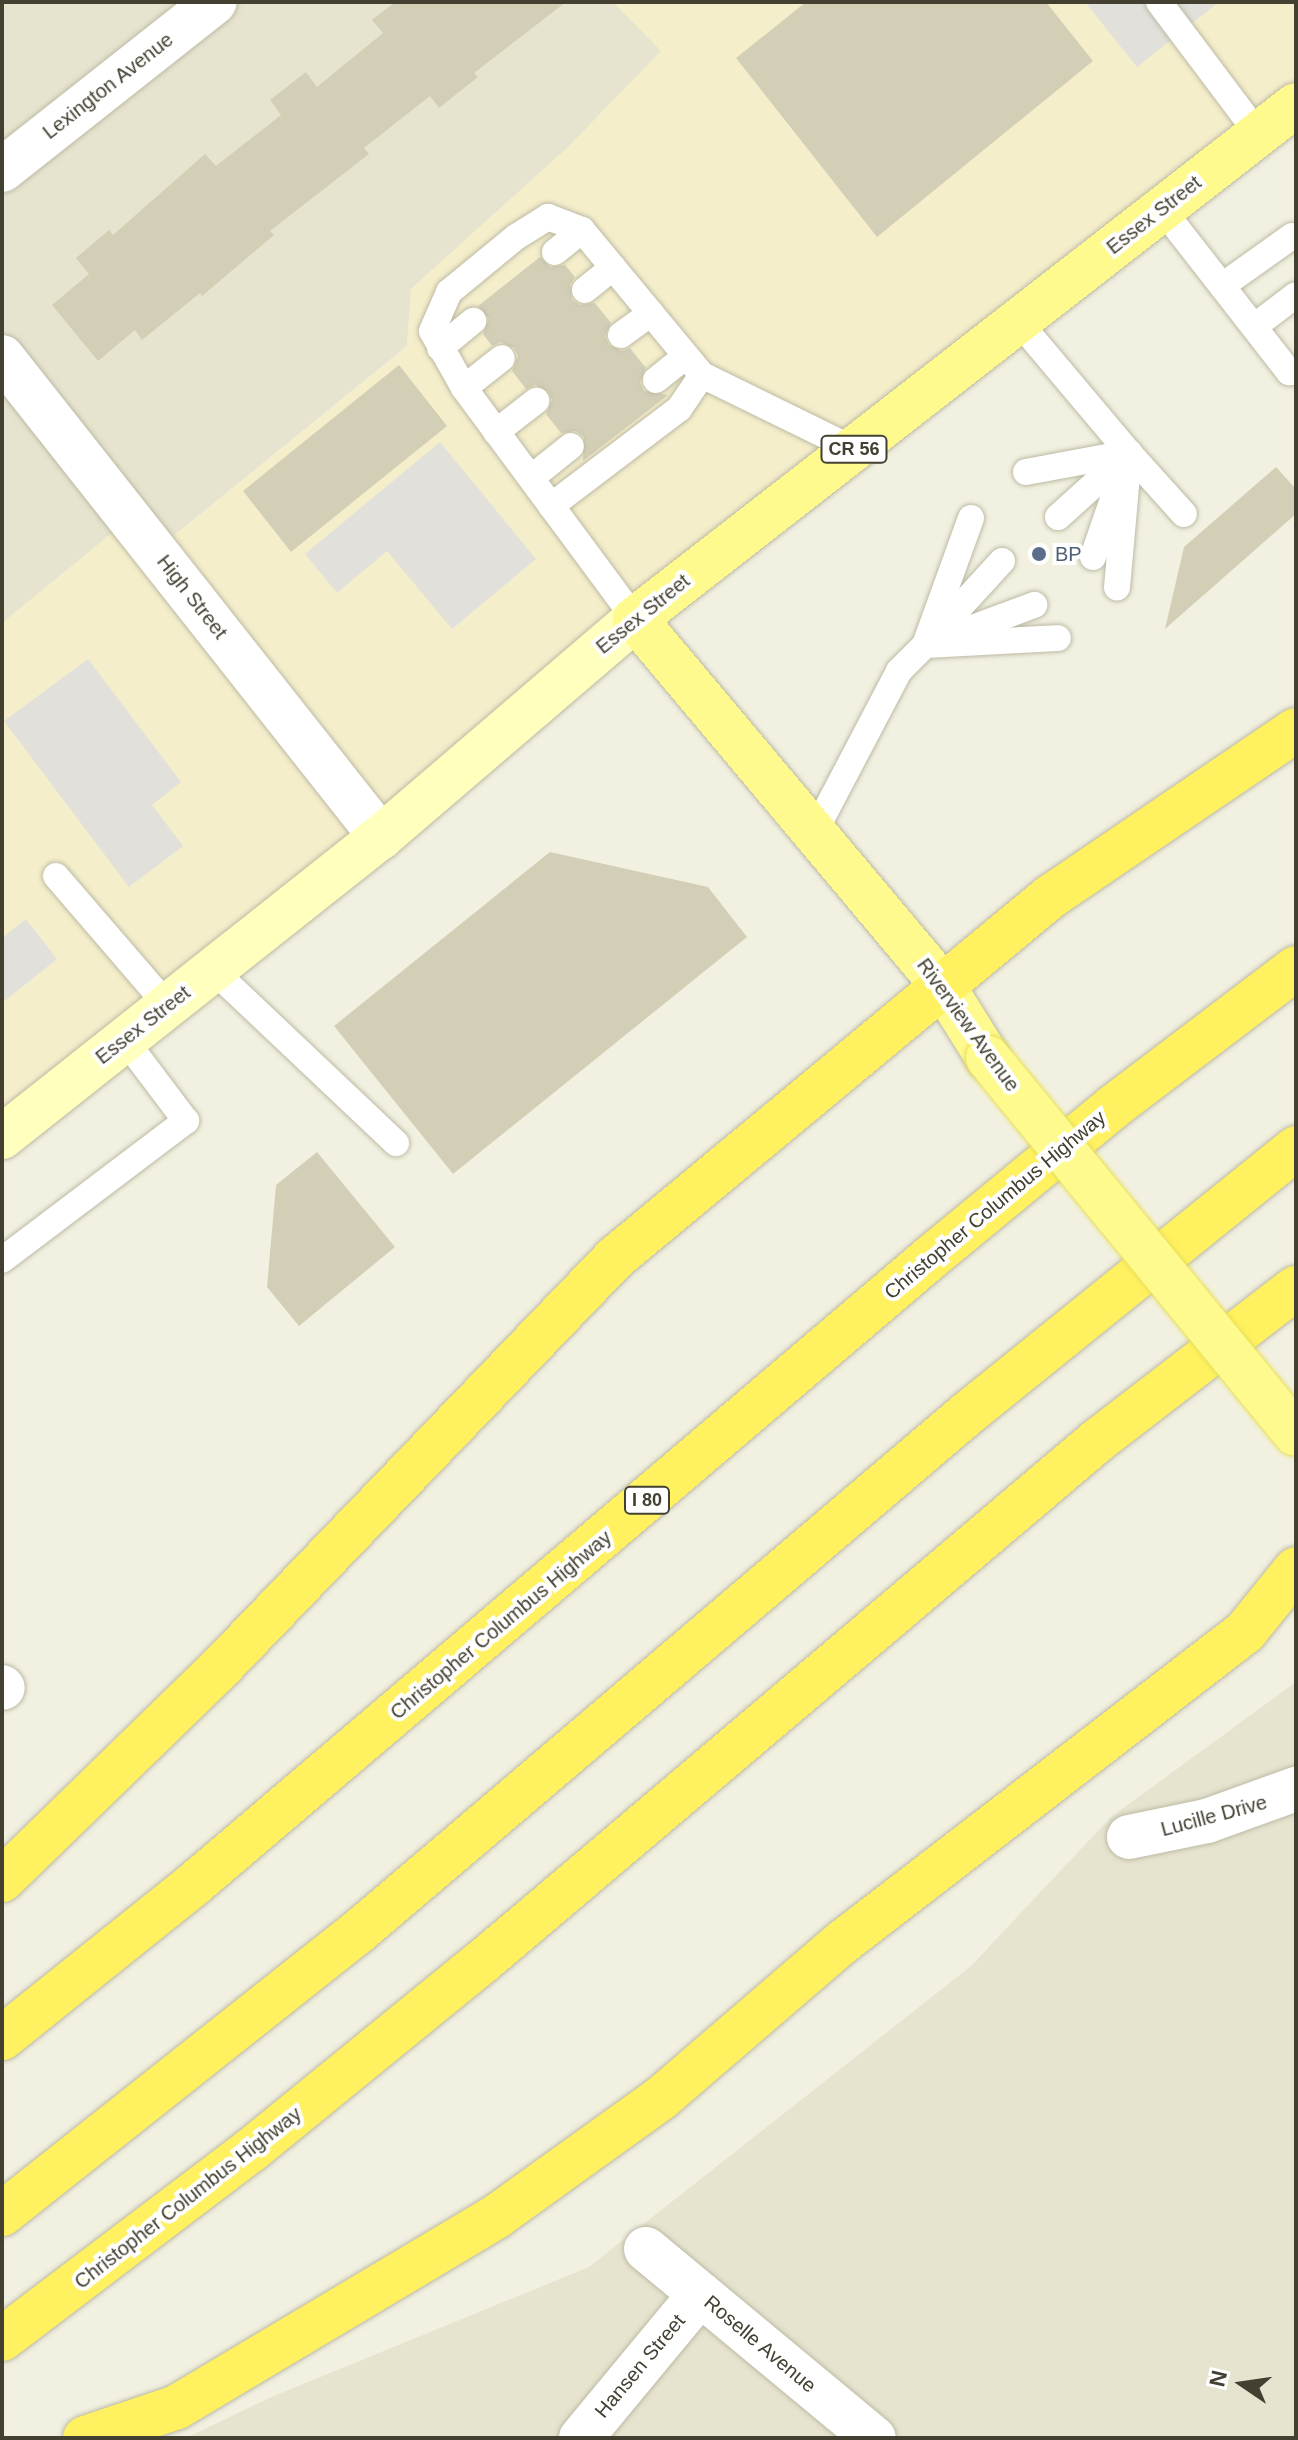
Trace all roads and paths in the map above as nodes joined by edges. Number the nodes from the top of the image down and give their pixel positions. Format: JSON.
{"nodes":[{"id":1,"x":215,"y":2,"type":"edge"},
{"id":2,"x":1159,"y":2,"type":"edge"},
{"id":3,"x":1296,"y":105,"type":"edge"},
{"id":4,"x":1258,"y":134,"type":"junction"},
{"id":5,"x":2,"y":170,"type":"edge"},
{"id":6,"x":1162,"y":209,"type":"junction"},
{"id":7,"x":582,"y":230,"type":"junction"},
{"id":8,"x":1292,"y":236,"type":"dead end"},
{"id":9,"x":555,"y":252,"type":"dead end"},
{"id":10,"x":613,"y":267,"type":"junction"},
{"id":11,"x":1222,"y":286,"type":"junction"},
{"id":12,"x":585,"y":290,"type":"dead end"},
{"id":13,"x":1296,"y":295,"type":"edge"},
{"id":14,"x":651,"y":313,"type":"junction"},
{"id":15,"x":473,"y":321,"type":"dead end"},
{"id":16,"x":1018,"y":321,"type":"junction"},
{"id":17,"x":1255,"y":326,"type":"junction"},
{"id":18,"x":621,"y":335,"type":"dead end"},
{"id":19,"x":440,"y":348,"type":"junction"},
{"id":20,"x":2,"y":357,"type":"edge"},
{"id":21,"x":502,"y":358,"type":"dead end"},
{"id":22,"x":694,"y":365,"type":"junction"},
{"id":23,"x":1294,"y":370,"type":"edge"},
{"id":24,"x":656,"y":380,"type":"dead end"},
{"id":25,"x":464,"y":388,"type":"junction"},
{"id":26,"x":536,"y":401,"type":"dead end"},
{"id":27,"x":496,"y":432,"type":"junction"},
{"id":28,"x":571,"y":446,"type":"dead end"},
{"id":29,"x":853,"y":449,"type":"junction"},
{"id":30,"x":1129,"y":453,"type":"junction"},
{"id":31,"x":1026,"y":472,"type":"dead end"},
{"id":32,"x":531,"y":478,"type":"junction"},
{"id":33,"x":551,"y":506,"type":"junction"},
{"id":34,"x":1184,"y":514,"type":"dead end"},
{"id":35,"x":1058,"y":517,"type":"dead end"},
{"id":36,"x":971,"y":518,"type":"dead end"},
{"id":37,"x":1093,"y":557,"type":"dead end"},
{"id":38,"x":1002,"y":561,"type":"dead end"},
{"id":39,"x":1117,"y":587,"type":"dead end"},
{"id":40,"x":1034,"y":605,"type":"dead end"},
{"id":41,"x":635,"y":619,"type":"junction"},
{"id":42,"x":1058,"y":638,"type":"dead end"},
{"id":43,"x":925,"y":645,"type":"junction"},
{"id":44,"x":1296,"y":730,"type":"edge"},
{"id":45,"x":814,"y":833,"type":"junction"},
{"id":46,"x":381,"y":837,"type":"junction"},
{"id":47,"x":56,"y":876,"type":"dead end"},
{"id":48,"x":1296,"y":968,"type":"edge"},
{"id":49,"x":213,"y":970,"type":"junction"},
{"id":50,"x":943,"y":986,"type":"junction"},
{"id":51,"x":168,"y":1006,"type":"junction"},
{"id":52,"x":125,"y":1040,"type":"junction"},
{"id":53,"x":2,"y":1137,"type":"edge"},
{"id":54,"x":396,"y":1143,"type":"dead end"},
{"id":55,"x":1296,"y":1148,"type":"edge"},
{"id":56,"x":2,"y":1260,"type":"edge"},
{"id":57,"x":1296,"y":1288,"type":"edge"},
{"id":58,"x":1295,"y":1434,"type":"edge"},
{"id":59,"x":1296,"y":1569,"type":"edge"},
{"id":60,"x":1296,"y":1789,"type":"edge"},
{"id":61,"x":1129,"y":1837,"type":"dead end"},
{"id":62,"x":2,"y":1880,"type":"edge"},
{"id":63,"x":2,"y":2038,"type":"edge"},
{"id":64,"x":2,"y":2214,"type":"edge"},
{"id":65,"x":646,"y":2249,"type":"dead end"},
{"id":66,"x":700,"y":2294,"type":"junction"},
{"id":67,"x":2,"y":2339,"type":"edge"},
{"id":68,"x":85,"y":2438,"type":"edge"},
{"id":69,"x":581,"y":2438,"type":"edge"},
{"id":70,"x":874,"y":2438,"type":"edge"}],
"edges":[{"from":1,"to":5,"type":"street","name":"Lexington Avenue"},
{"from":2,"to":4,"type":"lane"},
{"from":3,"to":4,"type":"main road","name":"Essex Street","number":"CR 56"},
{"from":4,"to":6,"type":"main road","name":"Essex Street","number":"CR 56"},
{"from":6,"to":11,"type":"lane"},
{"from":6,"to":16,"type":"main road","name":"Essex Street","number":"CR 56"},
{"from":7,"to":9,"type":"lane"},
{"from":7,"to":10,"type":"lane"},
{"from":7,"to":19,"type":"lane"},
{"from":8,"to":11,"type":"lane"},
{"from":10,"to":12,"type":"lane"},
{"from":10,"to":14,"type":"lane"},
{"from":11,"to":17,"type":"lane"},
{"from":13,"to":17,"type":"lane"},
{"from":14,"to":18,"type":"lane"},
{"from":14,"to":22,"type":"lane"},
{"from":15,"to":19,"type":"lane"},
{"from":16,"to":29,"type":"main road","name":"Essex Street","number":"CR 56"},
{"from":16,"to":30,"type":"lane"},
{"from":17,"to":23,"type":"lane"},
{"from":19,"to":25,"type":"lane"},
{"from":20,"to":46,"type":"street","name":"High Street"},
{"from":21,"to":25,"type":"lane"},
{"from":22,"to":24,"type":"lane"},
{"from":22,"to":29,"type":"lane"},
{"from":22,"to":33,"type":"lane"},
{"from":25,"to":27,"type":"lane"},
{"from":26,"to":27,"type":"lane"},
{"from":27,"to":32,"type":"lane"},
{"from":28,"to":32,"type":"lane"},
{"from":29,"to":41,"type":"main road","name":"Essex Street","number":"CR 56"},
{"from":30,"to":31,"type":"lane"},
{"from":30,"to":34,"type":"lane"},
{"from":30,"to":35,"type":"lane"},
{"from":30,"to":37,"type":"lane"},
{"from":30,"to":39,"type":"lane"},
{"from":32,"to":33,"type":"lane"},
{"from":33,"to":41,"type":"lane"},
{"from":36,"to":43,"type":"lane"},
{"from":38,"to":43,"type":"lane"},
{"from":40,"to":43,"type":"lane"},
{"from":41,"to":45,"type":"main road","name":"Riverview Avenue"},
{"from":41,"to":46,"type":"main road","name":"Essex Street","number":"CR 56"},
{"from":42,"to":43,"type":"lane"},
{"from":43,"to":45,"type":"lane"},
{"from":44,"to":50,"type":"highway"},
{"from":45,"to":50,"type":"main road","name":"Riverview Avenue"},
{"from":46,"to":49,"type":"main road","name":"Essex Street","number":"CR 56"},
{"from":47,"to":51,"type":"lane"},
{"from":48,"to":63,"type":"highway","name":"Christopher Columbus Highway","number":"I 80"},
{"from":49,"to":51,"type":"main road","name":"Essex Street","number":"CR 56"},
{"from":49,"to":54,"type":"lane"},
{"from":50,"to":58,"type":"main road","name":"Riverview Avenue","bridge":true},
{"from":50,"to":62,"type":"highway"},
{"from":51,"to":52,"type":"main road","name":"Essex Street","number":"CR 56"},
{"from":52,"to":53,"type":"main road","name":"Essex Street","number":"CR 56"},
{"from":52,"to":56,"type":"lane"},
{"from":55,"to":64,"type":"highway"},
{"from":57,"to":67,"type":"highway","name":"Christopher Columbus Highway"},
{"from":59,"to":68,"type":"highway"},
{"from":60,"to":61,"type":"street","name":"Lucille Drive"},
{"from":65,"to":66,"type":"street","name":"Roselle Avenue"},
{"from":66,"to":69,"type":"street","name":"Hansen Street"},
{"from":66,"to":70,"type":"street","name":"Roselle Avenue"}]}
